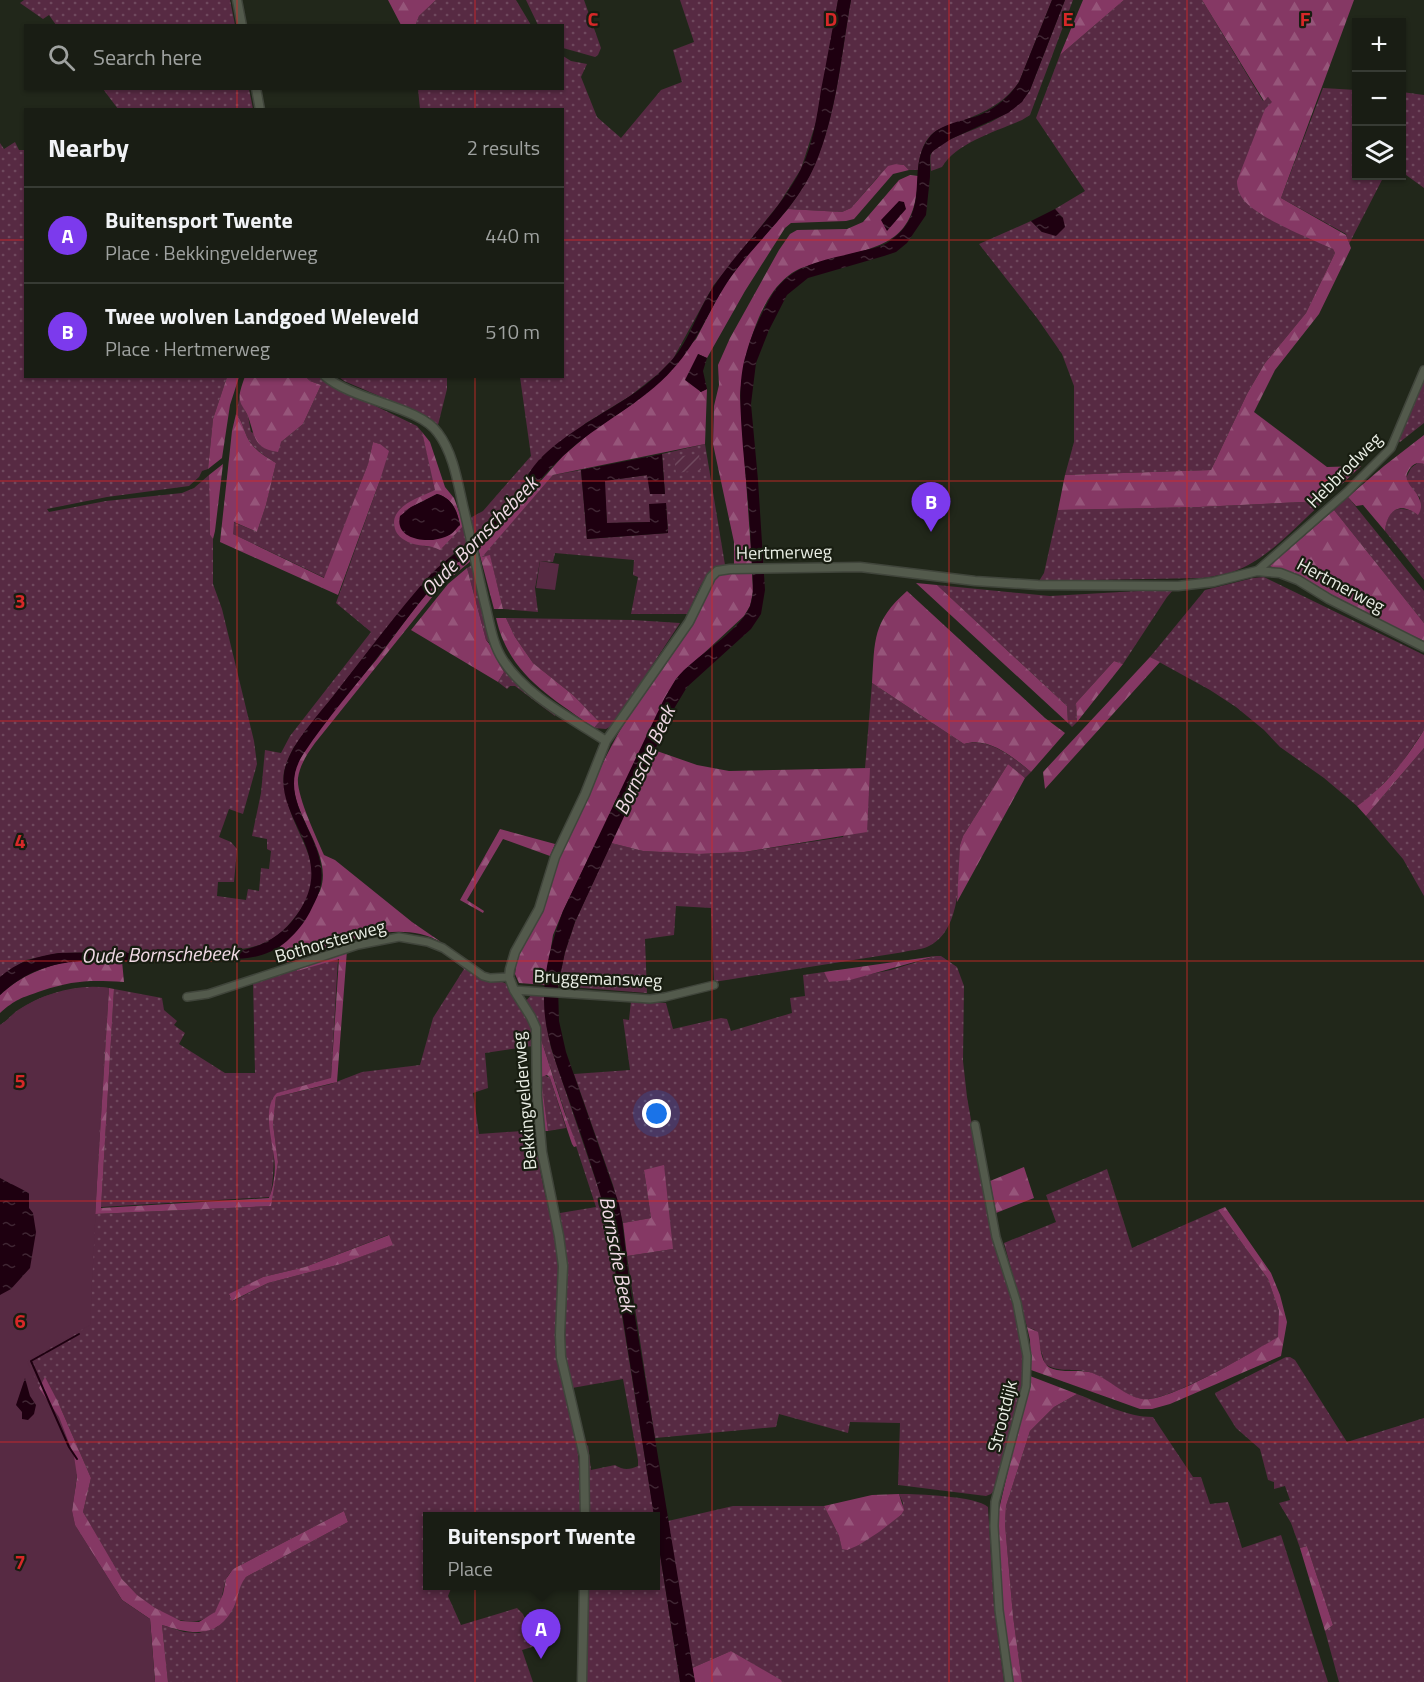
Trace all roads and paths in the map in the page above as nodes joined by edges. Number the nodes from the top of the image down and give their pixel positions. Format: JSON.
{"nodes":[{"id":1,"x":237,"y":0,"type":"edge"},
{"id":2,"x":242,"y":24,"type":"edge"},
{"id":3,"x":256,"y":90,"type":"edge"},
{"id":4,"x":260,"y":108,"type":"edge"},
{"id":5,"x":1424,"y":370,"type":"edge"},
{"id":6,"x":330,"y":378,"type":"edge"},
{"id":7,"x":1257,"y":571,"type":"junction"},
{"id":8,"x":1424,"y":647,"type":"edge"},
{"id":9,"x":606,"y":741,"type":"junction"},
{"id":10,"x":509,"y":977,"type":"junction"},
{"id":11,"x":714,"y":985,"type":"dead end"},
{"id":12,"x":514,"y":990,"type":"junction"},
{"id":13,"x":187,"y":997,"type":"dead end"},
{"id":14,"x":975,"y":1125,"type":"dead end"},
{"id":15,"x":585,"y":1512,"type":"edge"},
{"id":16,"x":584,"y":1590,"type":"edge"},
{"id":17,"x":582,"y":1682,"type":"edge"},
{"id":18,"x":1009,"y":1682,"type":"edge"}],
"edges":[{"from":1,"to":2,"type":"street"},
{"from":3,"to":4,"type":"street"},
{"from":5,"to":7,"type":"street","name":"Hebbrodweg"},
{"from":6,"to":9,"type":"street"},
{"from":7,"to":8,"type":"street","name":"Hertmerweg"},
{"from":7,"to":9,"type":"street","name":"Hertmerweg"},
{"from":9,"to":10,"type":"street"},
{"from":10,"to":12,"type":"street","name":"Bekkingvelderweg"},
{"from":10,"to":13,"type":"street","name":"Bothorsterweg"},
{"from":11,"to":12,"type":"street","name":"Bruggemansweg"},
{"from":12,"to":15,"type":"street","name":"Bekkingvelderweg"},
{"from":14,"to":18,"type":"street","name":"Strootdijk"},
{"from":16,"to":17,"type":"street"}]}
